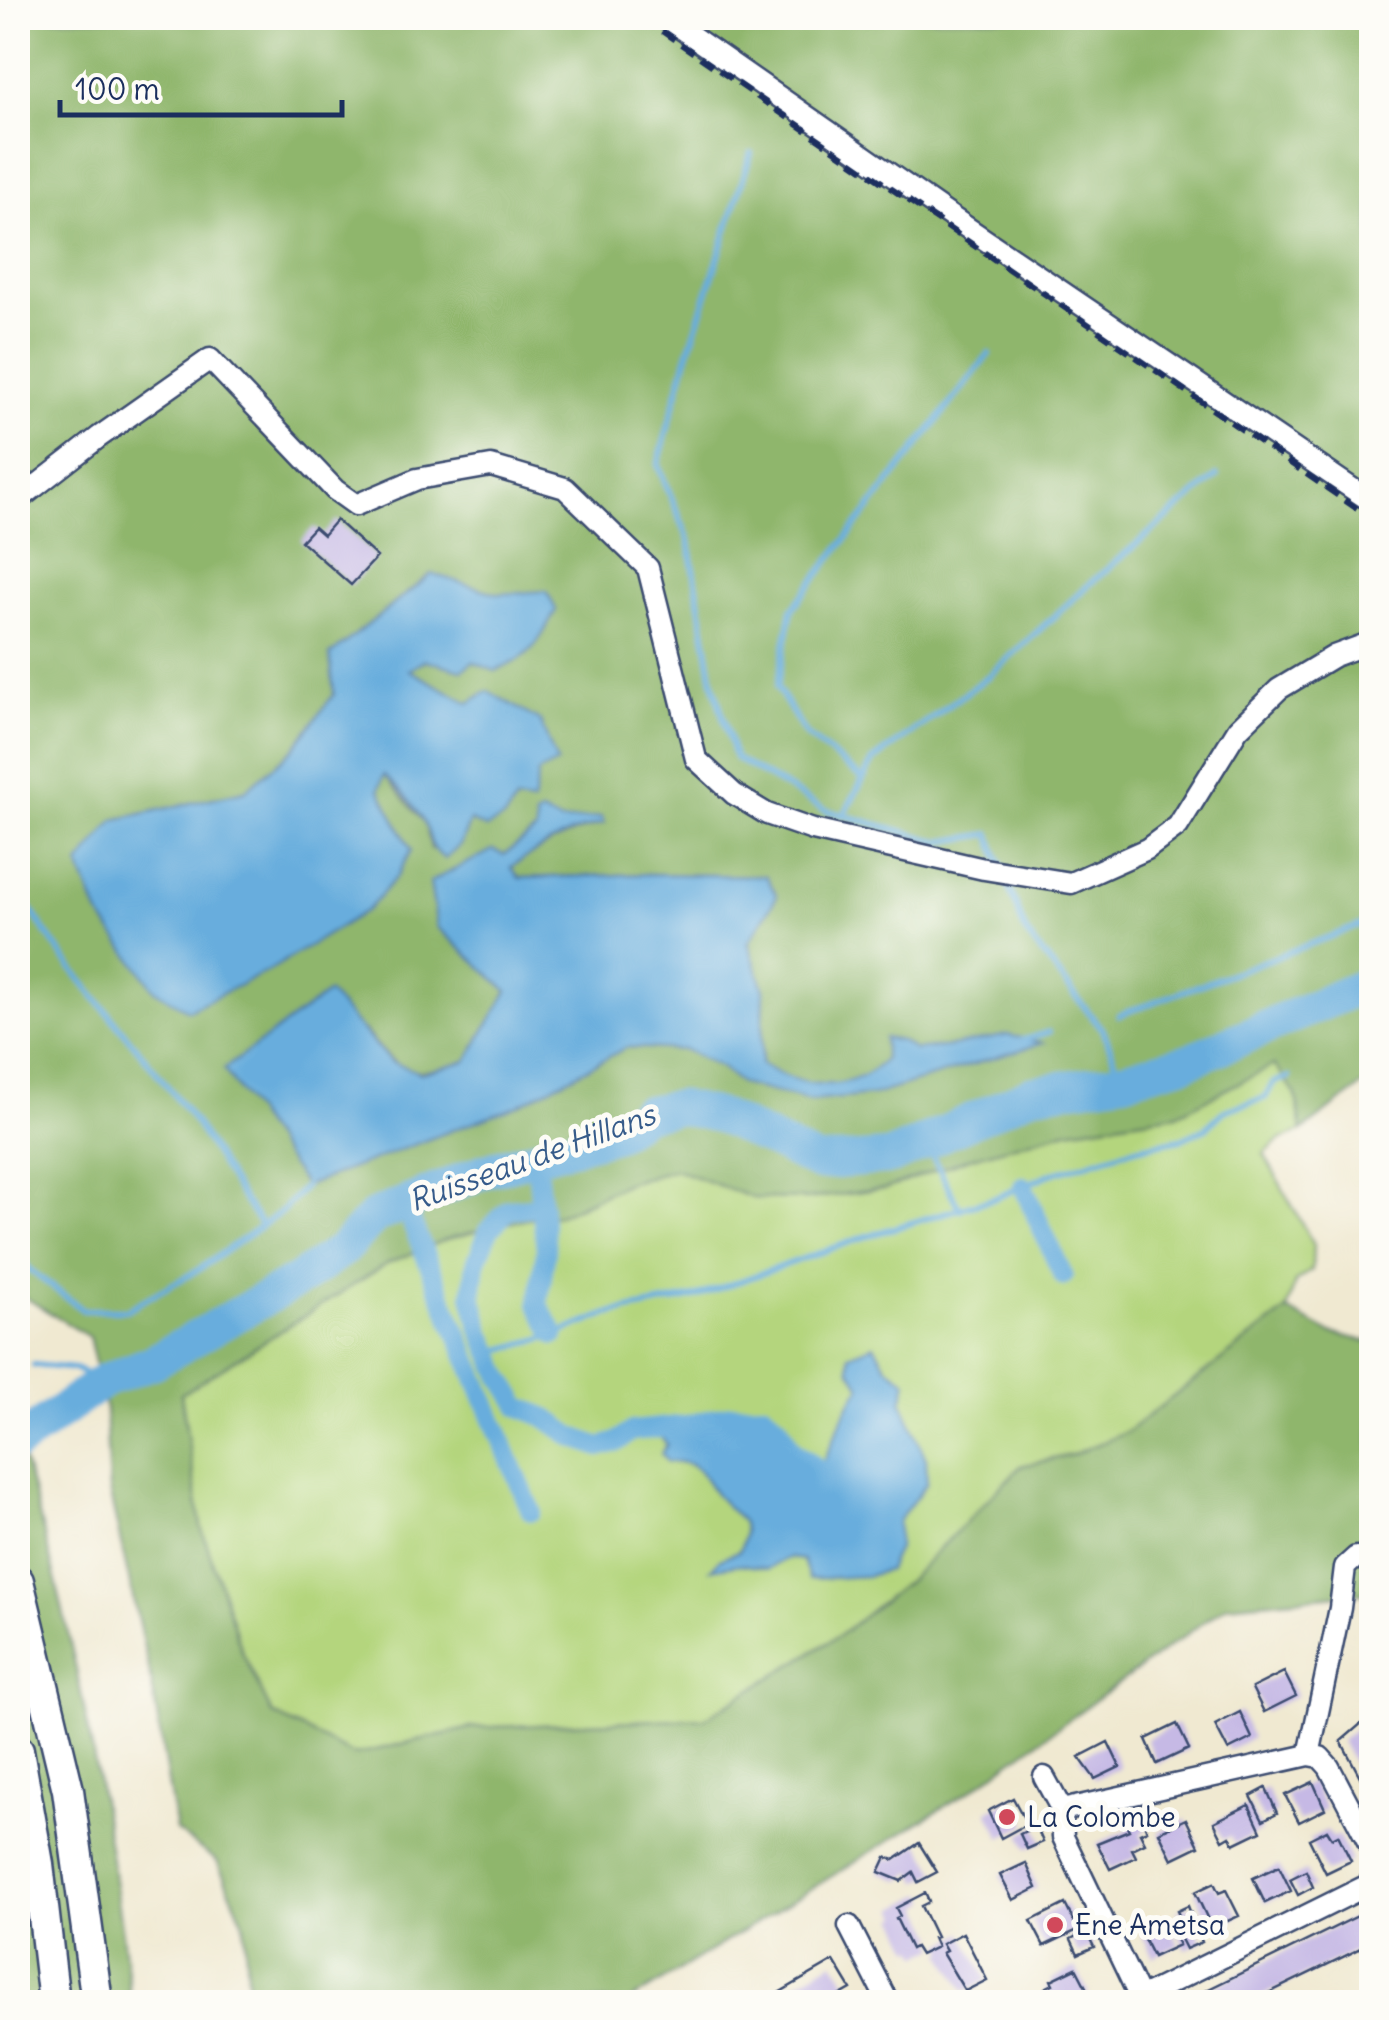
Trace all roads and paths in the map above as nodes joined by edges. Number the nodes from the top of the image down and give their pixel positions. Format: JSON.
{"nodes":[{"id":1,"x":666,"y":18,"type":"edge"},
{"id":2,"x":18,"y":500,"type":"edge"},
{"id":3,"x":1372,"y":502,"type":"edge"},
{"id":4,"x":1372,"y":642,"type":"edge"},
{"id":5,"x":1356,"y":1557,"type":"dead end"},
{"id":6,"x":18,"y":1581,"type":"edge"},
{"id":7,"x":18,"y":1750,"type":"edge"},
{"id":8,"x":1308,"y":1755,"type":"junction"},
{"id":9,"x":1044,"y":1777,"type":"dead end"},
{"id":10,"x":1062,"y":1810,"type":"junction"},
{"id":11,"x":1372,"y":1850,"type":"edge"},
{"id":12,"x":1372,"y":1880,"type":"edge"},
{"id":13,"x":849,"y":1926,"type":"dead end"},
{"id":14,"x":1141,"y":2000,"type":"edge"},
{"id":15,"x":54,"y":2002,"type":"edge"},
{"id":16,"x":97,"y":2002,"type":"edge"},
{"id":17,"x":888,"y":2002,"type":"edge"}],
"edges":[{"from":1,"to":3,"type":"street"},
{"from":2,"to":4,"type":"street"},
{"from":5,"to":8,"type":"street"},
{"from":6,"to":16,"type":"highway"},
{"from":7,"to":15,"type":"highway"},
{"from":8,"to":10,"type":"street"},
{"from":8,"to":11,"type":"street"},
{"from":9,"to":10,"type":"street"},
{"from":10,"to":14,"type":"street"},
{"from":12,"to":14,"type":"street"},
{"from":13,"to":17,"type":"street"}]}
